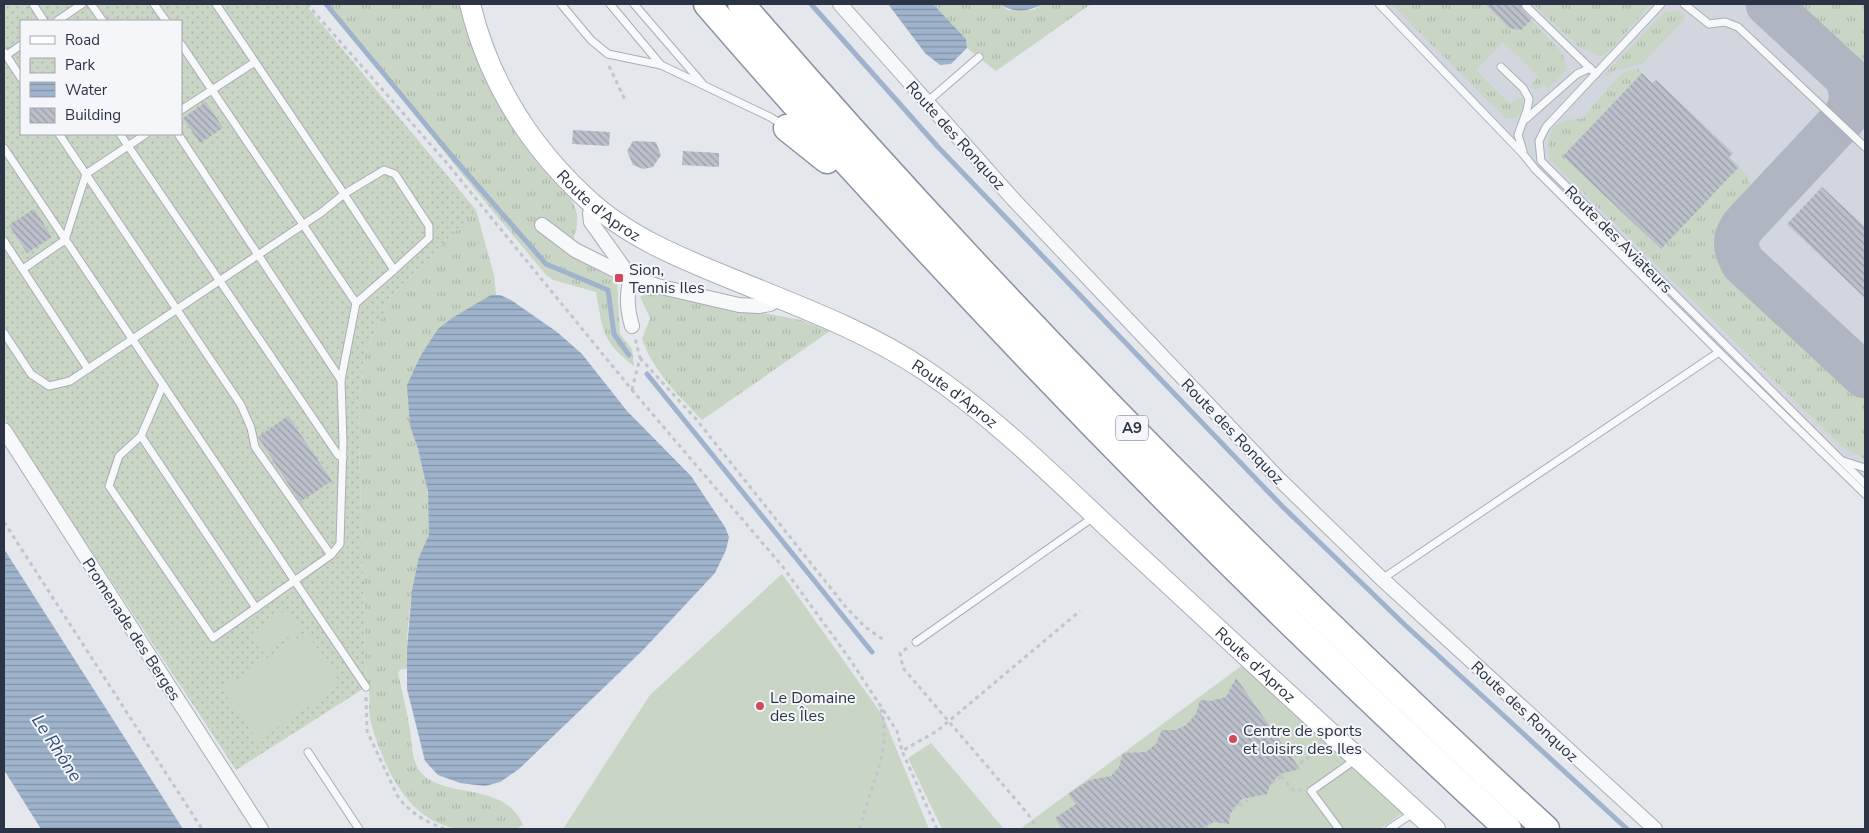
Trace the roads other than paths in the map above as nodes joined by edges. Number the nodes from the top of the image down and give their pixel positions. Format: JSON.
{"nodes":[{"id":1,"x":33,"y":4,"type":"edge"},
{"id":2,"x":82,"y":4,"type":"edge"},
{"id":3,"x":91,"y":4,"type":"edge"},
{"id":4,"x":154,"y":4,"type":"edge"},
{"id":5,"x":216,"y":4,"type":"edge"},
{"id":6,"x":470,"y":4,"type":"edge"},
{"id":7,"x":561,"y":4,"type":"edge"},
{"id":8,"x":610,"y":4,"type":"edge"},
{"id":9,"x":634,"y":4,"type":"edge"},
{"id":10,"x":707,"y":4,"type":"edge"},
{"id":11,"x":742,"y":4,"type":"edge"},
{"id":12,"x":840,"y":4,"type":"edge"},
{"id":13,"x":1379,"y":4,"type":"edge"},
{"id":14,"x":1661,"y":4,"type":"edge"},
{"id":15,"x":1684,"y":4,"type":"edge"},
{"id":16,"x":1526,"y":6,"type":"dead end"},
{"id":17,"x":43,"y":20,"type":"edge"},
{"id":18,"x":58,"y":20,"type":"edge"},
{"id":19,"x":101,"y":20,"type":"edge"},
{"id":20,"x":165,"y":20,"type":"edge"},
{"id":21,"x":182,"y":45,"type":"edge"},
{"id":22,"x":20,"y":46,"type":"edge"},
{"id":23,"x":5,"y":55,"type":"edge"},
{"id":24,"x":979,"y":57,"type":"dead end"},
{"id":25,"x":255,"y":62,"type":"junction"},
{"id":26,"x":661,"y":65,"type":"junction"},
{"id":27,"x":1501,"y":67,"type":"dead end"},
{"id":28,"x":1590,"y":68,"type":"junction"},
{"id":29,"x":1596,"y":74,"type":"junction"},
{"id":30,"x":20,"y":77,"type":"edge"},
{"id":31,"x":705,"y":86,"type":"junction"},
{"id":32,"x":212,"y":90,"type":"junction"},
{"id":33,"x":927,"y":103,"type":"junction"},
{"id":34,"x":182,"y":109,"type":"edge"},
{"id":35,"x":1522,"y":122,"type":"junction"},
{"id":36,"x":787,"y":128,"type":"joint"},
{"id":37,"x":59,"y":135,"type":"edge"},
{"id":38,"x":121,"y":135,"type":"edge"},
{"id":39,"x":144,"y":135,"type":"edge"},
{"id":40,"x":179,"y":135,"type":"edge"},
{"id":41,"x":128,"y":146,"type":"junction"},
{"id":42,"x":1865,"y":147,"type":"edge"},
{"id":43,"x":4,"y":148,"type":"edge"},
{"id":44,"x":1523,"y":154,"type":"junction"},
{"id":45,"x":86,"y":174,"type":"junction"},
{"id":46,"x":344,"y":194,"type":"junction"},
{"id":47,"x":594,"y":204,"type":"junction"},
{"id":48,"x":303,"y":224,"type":"junction"},
{"id":49,"x":542,"y":225,"type":"dead end"},
{"id":50,"x":4,"y":240,"type":"edge"},
{"id":51,"x":65,"y":240,"type":"junction"},
{"id":52,"x":258,"y":255,"type":"junction"},
{"id":53,"x":23,"y":269,"type":"junction"},
{"id":54,"x":394,"y":270,"type":"junction"},
{"id":55,"x":946,"y":271,"type":"junction"},
{"id":56,"x":631,"y":278,"type":"junction"},
{"id":57,"x":219,"y":281,"type":"junction"},
{"id":58,"x":779,"y":299,"type":"junction"},
{"id":59,"x":356,"y":303,"type":"junction"},
{"id":60,"x":176,"y":310,"type":"junction"},
{"id":61,"x":632,"y":326,"type":"road end"},
{"id":62,"x":4,"y":334,"type":"edge"},
{"id":63,"x":132,"y":339,"type":"junction"},
{"id":64,"x":1719,"y":352,"type":"junction"},
{"id":65,"x":88,"y":369,"type":"junction"},
{"id":66,"x":341,"y":380,"type":"junction"},
{"id":67,"x":162,"y":385,"type":"junction"},
{"id":68,"x":4,"y":430,"type":"edge"},
{"id":69,"x":141,"y":436,"type":"junction"},
{"id":70,"x":343,"y":458,"type":"junction"},
{"id":71,"x":1842,"y":461,"type":"junction"},
{"id":72,"x":1865,"y":468,"type":"edge"},
{"id":73,"x":1865,"y":484,"type":"edge"},
{"id":74,"x":1865,"y":494,"type":"edge"},
{"id":75,"x":1095,"y":516,"type":"junction"},
{"id":76,"x":331,"y":555,"type":"junction"},
{"id":77,"x":1382,"y":579,"type":"junction"},
{"id":78,"x":294,"y":581,"type":"junction"},
{"id":79,"x":256,"y":608,"type":"junction"},
{"id":80,"x":916,"y":642,"type":"road end"},
{"id":81,"x":366,"y":687,"type":"road end"},
{"id":82,"x":308,"y":752,"type":"dead end"},
{"id":83,"x":1357,"y":758,"type":"junction"},
{"id":84,"x":1415,"y":811,"type":"junction"},
{"id":85,"x":261,"y":829,"type":"edge"},
{"id":86,"x":359,"y":829,"type":"edge"},
{"id":87,"x":1339,"y":829,"type":"edge"},
{"id":88,"x":1389,"y":829,"type":"edge"},
{"id":89,"x":1435,"y":829,"type":"edge"},
{"id":90,"x":1508,"y":829,"type":"edge"},
{"id":91,"x":1546,"y":829,"type":"edge"},
{"id":92,"x":1655,"y":829,"type":"edge"}],
"edges":[{"from":1,"to":17,"type":"lane"},
{"from":2,"to":18,"type":"lane"},
{"from":3,"to":19,"type":"lane"},
{"from":4,"to":20,"type":"lane"},
{"from":5,"to":25,"type":"lane"},
{"from":6,"to":47,"type":"street","name":"Route d'Aproz"},
{"from":7,"to":26,"type":"lane"},
{"from":8,"to":26,"type":"lane"},
{"from":9,"to":31,"type":"lane"},
{"from":10,"to":55,"type":"highway","number":"A9"},
{"from":11,"to":91,"type":"highway","number":"A9"},
{"from":12,"to":33,"type":"street","name":"Route des Ronquoz"},
{"from":13,"to":44,"type":"lane","name":"Route des Aviateurs"},
{"from":14,"to":29,"type":"lane","name":"Route des Aviateurs"},
{"from":15,"to":42,"type":"lane"},
{"from":16,"to":28,"type":"lane"},
{"from":21,"to":32,"type":"lane"},
{"from":22,"to":23,"type":"lane"},
{"from":23,"to":30,"type":"lane"},
{"from":24,"to":33,"type":"lane"},
{"from":25,"to":32,"type":"lane"},
{"from":25,"to":46,"type":"lane"},
{"from":26,"to":31,"type":"lane"},
{"from":27,"to":35,"type":"lane"},
{"from":28,"to":29,"type":"lane"},
{"from":28,"to":35,"type":"lane"},
{"from":29,"to":71,"type":"lane","name":"Route des Aviateurs"},
{"from":31,"to":36,"type":"lane"},
{"from":32,"to":34,"type":"lane"},
{"from":32,"to":48,"type":"lane"},
{"from":33,"to":77,"type":"street","name":"Route des Ronquoz"},
{"from":35,"to":44,"type":"lane"},
{"from":36,"to":55,"type":"highway"},
{"from":37,"to":45,"type":"lane"},
{"from":38,"to":41,"type":"lane"},
{"from":39,"to":41,"type":"lane"},
{"from":40,"to":52,"type":"lane"},
{"from":41,"to":45,"type":"lane"},
{"from":41,"to":57,"type":"lane"},
{"from":43,"to":51,"type":"lane"},
{"from":44,"to":64,"type":"lane","name":"Route des Aviateurs"},
{"from":45,"to":51,"type":"lane"},
{"from":45,"to":60,"type":"lane"},
{"from":46,"to":48,"type":"lane"},
{"from":46,"to":54,"type":"lane"},
{"from":46,"to":54,"type":"lane"},
{"from":47,"to":56,"type":"street"},
{"from":47,"to":58,"type":"street","name":"Route d'Aproz"},
{"from":48,"to":52,"type":"lane"},
{"from":48,"to":59,"type":"lane"},
{"from":49,"to":56,"type":"street"},
{"from":50,"to":53,"type":"lane"},
{"from":51,"to":53,"type":"lane"},
{"from":51,"to":63,"type":"lane"},
{"from":52,"to":57,"type":"lane"},
{"from":52,"to":66,"type":"lane"},
{"from":53,"to":65,"type":"lane"},
{"from":54,"to":59,"type":"lane"},
{"from":55,"to":90,"type":"highway","number":"A9"},
{"from":56,"to":58,"type":"street"},
{"from":56,"to":61,"type":"street"},
{"from":57,"to":60,"type":"lane"},
{"from":57,"to":70,"type":"lane"},
{"from":58,"to":75,"type":"street","name":"Route d'Aproz"},
{"from":59,"to":66,"type":"lane"},
{"from":60,"to":63,"type":"lane"},
{"from":60,"to":76,"type":"lane"},
{"from":62,"to":65,"type":"lane"},
{"from":63,"to":65,"type":"lane"},
{"from":63,"to":67,"type":"lane"},
{"from":64,"to":74,"type":"lane","name":"Route des Aviateurs"},
{"from":64,"to":77,"type":"lane"},
{"from":66,"to":70,"type":"lane"},
{"from":67,"to":69,"type":"lane"},
{"from":67,"to":78,"type":"lane"},
{"from":68,"to":85,"type":"street","name":"Promenade des Berges"},
{"from":69,"to":79,"type":"lane"},
{"from":69,"to":79,"type":"lane"},
{"from":70,"to":76,"type":"lane"},
{"from":71,"to":72,"type":"lane"},
{"from":71,"to":73,"type":"lane","name":"Route des Aviateurs"},
{"from":75,"to":80,"type":"lane"},
{"from":75,"to":83,"type":"street","name":"Route d'Aproz"},
{"from":76,"to":78,"type":"lane"},
{"from":77,"to":92,"type":"street","name":"Route des Ronquoz"},
{"from":78,"to":79,"type":"lane"},
{"from":78,"to":81,"type":"lane"},
{"from":82,"to":86,"type":"lane"},
{"from":83,"to":84,"type":"street","name":"Route d'Aproz"},
{"from":83,"to":87,"type":"lane"},
{"from":84,"to":88,"type":"lane"},
{"from":84,"to":89,"type":"street","name":"Route d'Aproz"}]}
